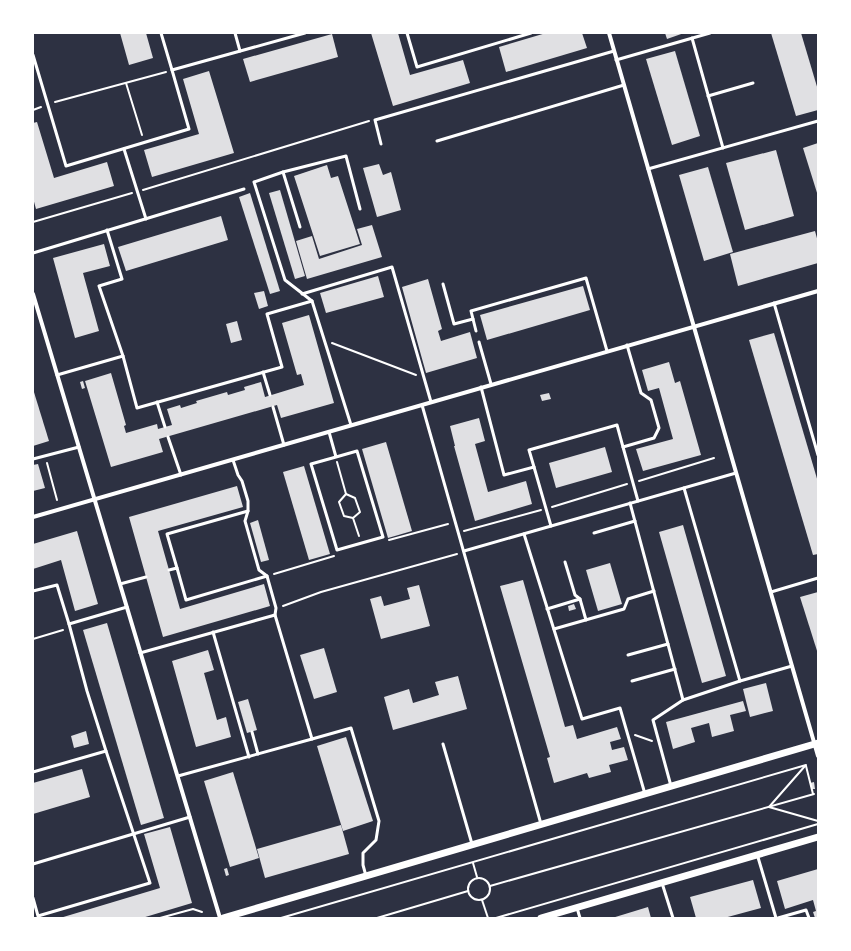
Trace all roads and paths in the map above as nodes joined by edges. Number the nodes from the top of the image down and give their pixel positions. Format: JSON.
{"nodes":[{"id":1,"x":161,"y":33,"type":"edge"},
{"id":2,"x":235,"y":33,"type":"edge"},
{"id":3,"x":305,"y":33,"type":"edge"},
{"id":4,"x":407,"y":33,"type":"edge"},
{"id":5,"x":531,"y":33,"type":"edge"},
{"id":6,"x":609,"y":33,"type":"edge"},
{"id":7,"x":710,"y":33,"type":"edge"},
{"id":8,"x":692,"y":38,"type":"junction"},
{"id":9,"x":240,"y":51,"type":"junction"},
{"id":10,"x":614,"y":51,"type":"junction"},
{"id":11,"x":33,"y":55,"type":"edge"},
{"id":12,"x":616,"y":60,"type":"junction"},
{"id":13,"x":172,"y":70,"type":"junction"},
{"id":14,"x":126,"y":83,"type":"junction"},
{"id":15,"x":753,"y":83,"type":"dead end"},
{"id":16,"x":624,"y":85,"type":"junction"},
{"id":17,"x":708,"y":96,"type":"junction"},
{"id":18,"x":48,"y":104,"type":"junction"},
{"id":19,"x":375,"y":120,"type":"junction"},
{"id":20,"x":818,"y":121,"type":"edge"},
{"id":21,"x":437,"y":141,"type":"dead end"},
{"id":22,"x":144,"y":142,"type":"junction"},
{"id":23,"x":381,"y":144,"type":"dead end"},
{"id":24,"x":723,"y":148,"type":"junction"},
{"id":25,"x":124,"y":149,"type":"junction"},
{"id":26,"x":648,"y":169,"type":"junction"},
{"id":27,"x":284,"y":172,"type":"junction"},
{"id":28,"x":244,"y":189,"type":"dead end"},
{"id":29,"x":137,"y":191,"type":"junction"},
{"id":30,"x":360,"y":209,"type":"dead end"},
{"id":31,"x":146,"y":219,"type":"junction"},
{"id":32,"x":33,"y":222,"type":"edge"},
{"id":33,"x":300,"y":227,"type":"dead end"},
{"id":34,"x":107,"y":230,"type":"junction"},
{"id":35,"x":33,"y":253,"type":"edge"},
{"id":36,"x":442,"y":284,"type":"dead end"},
{"id":37,"x":818,"y":291,"type":"edge"},
{"id":38,"x":33,"y":294,"type":"edge"},
{"id":39,"x":302,"y":294,"type":"junction"},
{"id":40,"x":312,"y":301,"type":"junction"},
{"id":41,"x":774,"y":303,"type":"junction"},
{"id":42,"x":473,"y":319,"type":"junction"},
{"id":43,"x":693,"y":326,"type":"junction"},
{"id":44,"x":476,"y":331,"type":"dead end"},
{"id":45,"x":325,"y":341,"type":"junction"},
{"id":46,"x":479,"y":342,"type":"dead end"},
{"id":47,"x":627,"y":345,"type":"junction"},
{"id":48,"x":607,"y":351,"type":"junction"},
{"id":49,"x":123,"y":356,"type":"junction"},
{"id":50,"x":263,"y":372,"type":"junction"},
{"id":51,"x":57,"y":375,"type":"junction"},
{"id":52,"x":424,"y":378,"type":"junction"},
{"id":53,"x":491,"y":384,"type":"junction"},
{"id":54,"x":481,"y":387,"type":"junction"},
{"id":55,"x":270,"y":395,"type":"dead end"},
{"id":56,"x":157,"y":402,"type":"junction"},
{"id":57,"x":430,"y":402,"type":"junction"},
{"id":58,"x":422,"y":405,"type":"junction"},
{"id":59,"x":273,"y":406,"type":"dead end"},
{"id":60,"x":351,"y":425,"type":"junction"},
{"id":61,"x":165,"y":426,"type":"dead end"},
{"id":62,"x":329,"y":432,"type":"junction"},
{"id":63,"x":168,"y":437,"type":"dead end"},
{"id":64,"x":284,"y":445,"type":"junction"},
{"id":65,"x":623,"y":446,"type":"junction"},
{"id":66,"x":79,"y":447,"type":"junction"},
{"id":67,"x":818,"y":455,"type":"edge"},
{"id":68,"x":45,"y":456,"type":"junction"},
{"id":69,"x":336,"y":457,"type":"junction"},
{"id":70,"x":714,"y":458,"type":"dead end"},
{"id":71,"x":33,"y":460,"type":"edge"},
{"id":72,"x":233,"y":460,"type":"junction"},
{"id":73,"x":534,"y":467,"type":"junction"},
{"id":74,"x":736,"y":472,"type":"junction"},
{"id":75,"x":181,"y":475,"type":"junction"},
{"id":76,"x":633,"y":482,"type":"junction"},
{"id":77,"x":684,"y":488,"type":"junction"},
{"id":78,"x":346,"y":494,"type":"junction"},
{"id":79,"x":94,"y":499,"type":"junction"},
{"id":80,"x":57,"y":500,"type":"dead end"},
{"id":81,"x":638,"y":501,"type":"junction"},
{"id":82,"x":630,"y":503,"type":"junction"},
{"id":83,"x":546,"y":509,"type":"junction"},
{"id":84,"x":248,"y":511,"type":"junction"},
{"id":85,"x":33,"y":517,"type":"edge"},
{"id":86,"x":353,"y":518,"type":"junction"},
{"id":87,"x":635,"y":521,"type":"junction"},
{"id":88,"x":551,"y":526,"type":"junction"},
{"id":89,"x":459,"y":532,"type":"junction"},
{"id":90,"x":594,"y":533,"type":"dead end"},
{"id":91,"x":524,"y":534,"type":"junction"},
{"id":92,"x":383,"y":537,"type":"junction"},
{"id":93,"x":384,"y":542,"type":"dead end"},
{"id":94,"x":361,"y":543,"type":"junction"},
{"id":95,"x":464,"y":552,"type":"junction"},
{"id":96,"x":459,"y":553,"type":"dead end"},
{"id":97,"x":565,"y":562,"type":"dead end"},
{"id":98,"x":297,"y":566,"type":"dead end"},
{"id":99,"x":176,"y":568,"type":"junction"},
{"id":100,"x":169,"y":570,"type":"dead end"},
{"id":101,"x":282,"y":571,"type":"dead end"},
{"id":102,"x":267,"y":576,"type":"junction"},
{"id":103,"x":146,"y":577,"type":"dead end"},
{"id":104,"x":818,"y":578,"type":"edge"},
{"id":105,"x":120,"y":584,"type":"junction"},
{"id":106,"x":33,"y":591,"type":"edge"},
{"id":107,"x":654,"y":591,"type":"junction"},
{"id":108,"x":771,"y":592,"type":"junction"},
{"id":109,"x":580,"y":599,"type":"junction"},
{"id":110,"x":126,"y":607,"type":"junction"},
{"id":111,"x":276,"y":608,"type":"junction"},
{"id":112,"x":547,"y":608,"type":"junction"},
{"id":113,"x":275,"y":615,"type":"junction"},
{"id":114,"x":586,"y":620,"type":"junction"},
{"id":115,"x":69,"y":624,"type":"junction"},
{"id":116,"x":70,"y":628,"type":"junction"},
{"id":117,"x":554,"y":629,"type":"junction"},
{"id":118,"x":213,"y":632,"type":"junction"},
{"id":119,"x":33,"y":639,"type":"edge"},
{"id":120,"x":668,"y":644,"type":"junction"},
{"id":121,"x":140,"y":653,"type":"junction"},
{"id":122,"x":628,"y":655,"type":"dead end"},
{"id":123,"x":792,"y":666,"type":"junction"},
{"id":124,"x":675,"y":669,"type":"junction"},
{"id":125,"x":632,"y":681,"type":"dead end"},
{"id":126,"x":740,"y":682,"type":"junction"},
{"id":127,"x":683,"y":700,"type":"junction"},
{"id":128,"x":252,"y":732,"type":"dead end"},
{"id":129,"x":627,"y":732,"type":"junction"},
{"id":130,"x":312,"y":739,"type":"junction"},
{"id":131,"x":816,"y":743,"type":"edge"},
{"id":132,"x":443,"y":744,"type":"dead end"},
{"id":133,"x":660,"y":744,"type":"junction"},
{"id":134,"x":106,"y":751,"type":"junction"},
{"id":135,"x":258,"y":754,"type":"junction"},
{"id":136,"x":818,"y":756,"type":"edge"},
{"id":137,"x":249,"y":757,"type":"junction"},
{"id":138,"x":806,"y":765,"type":"junction"},
{"id":139,"x":33,"y":772,"type":"edge"},
{"id":140,"x":178,"y":776,"type":"junction"},
{"id":141,"x":671,"y":786,"type":"junction"},
{"id":142,"x":645,"y":794,"type":"junction"},
{"id":143,"x":769,"y":807,"type":"junction"},
{"id":144,"x":190,"y":817,"type":"junction"},
{"id":145,"x":818,"y":822,"type":"edge"},
{"id":146,"x":541,"y":824,"type":"junction"},
{"id":147,"x":134,"y":833,"type":"junction"},
{"id":148,"x":818,"y":837,"type":"edge"},
{"id":149,"x":472,"y":844,"type":"junction"},
{"id":150,"x":757,"y":854,"type":"junction"},
{"id":151,"x":472,"y":863,"type":"junction"},
{"id":152,"x":33,"y":864,"type":"edge"},
{"id":153,"x":366,"y":876,"type":"junction"},
{"id":154,"x":477,"y":878,"type":"junction"},
{"id":155,"x":662,"y":882,"type":"junction"},
{"id":156,"x":490,"y":886,"type":"junction"},
{"id":157,"x":468,"y":891,"type":"junction"},
{"id":158,"x":33,"y":898,"type":"edge"},
{"id":159,"x":482,"y":900,"type":"junction"},
{"id":160,"x":577,"y":907,"type":"junction"},
{"id":161,"x":202,"y":912,"type":"dead end"},
{"id":162,"x":160,"y":918,"type":"edge"},
{"id":163,"x":222,"y":918,"type":"edge"},
{"id":164,"x":281,"y":918,"type":"edge"},
{"id":165,"x":377,"y":918,"type":"edge"},
{"id":166,"x":488,"y":918,"type":"edge"},
{"id":167,"x":496,"y":918,"type":"edge"},
{"id":168,"x":541,"y":918,"type":"edge"},
{"id":169,"x":580,"y":918,"type":"edge"},
{"id":170,"x":673,"y":918,"type":"edge"},
{"id":171,"x":777,"y":918,"type":"edge"},
{"id":172,"x":808,"y":918,"type":"edge"}],
"edges":[{"from":1,"to":13,"type":"lane"},
{"from":2,"to":9,"type":"lane"},
{"from":3,"to":9,"type":"lane"},
{"from":4,"to":5,"type":"lane"},
{"from":6,"to":10,"type":"street"},
{"from":7,"to":8,"type":"lane"},
{"from":8,"to":12,"type":"lane"},
{"from":8,"to":17,"type":"lane"},
{"from":9,"to":13,"type":"lane"},
{"from":10,"to":12,"type":"street"},
{"from":10,"to":19,"type":"lane"},
{"from":11,"to":18,"type":"lane"},
{"from":12,"to":16,"type":"street"},
{"from":13,"to":14,"type":"path"},
{"from":13,"to":22,"type":"lane"},
{"from":14,"to":18,"type":"path"},
{"from":14,"to":22,"type":"path"},
{"from":15,"to":17,"type":"lane"},
{"from":16,"to":21,"type":"lane"},
{"from":16,"to":26,"type":"street"},
{"from":17,"to":24,"type":"lane"},
{"from":18,"to":25,"type":"lane"},
{"from":19,"to":23,"type":"lane"},
{"from":19,"to":29,"type":"path"},
{"from":20,"to":24,"type":"lane"},
{"from":22,"to":25,"type":"lane"},
{"from":24,"to":26,"type":"lane"},
{"from":25,"to":29,"type":"lane"},
{"from":26,"to":43,"type":"street"},
{"from":27,"to":30,"type":"lane"},
{"from":27,"to":33,"type":"lane"},
{"from":27,"to":39,"type":"lane"},
{"from":28,"to":31,"type":"lane"},
{"from":29,"to":31,"type":"lane"},
{"from":29,"to":32,"type":"path"},
{"from":31,"to":34,"type":"lane"},
{"from":34,"to":35,"type":"lane"},
{"from":34,"to":49,"type":"lane"},
{"from":36,"to":42,"type":"lane"},
{"from":37,"to":41,"type":"street"},
{"from":38,"to":51,"type":"street"},
{"from":39,"to":40,"type":"lane"},
{"from":39,"to":52,"type":"lane"},
{"from":40,"to":45,"type":"lane"},
{"from":40,"to":50,"type":"lane"},
{"from":41,"to":43,"type":"street"},
{"from":41,"to":67,"type":"lane"},
{"from":42,"to":44,"type":"lane"},
{"from":42,"to":48,"type":"lane"},
{"from":43,"to":47,"type":"street"},
{"from":43,"to":74,"type":"street"},
{"from":45,"to":52,"type":"path"},
{"from":45,"to":60,"type":"lane"},
{"from":46,"to":53,"type":"lane"},
{"from":47,"to":48,"type":"street"},
{"from":47,"to":65,"type":"lane"},
{"from":48,"to":53,"type":"street"},
{"from":49,"to":51,"type":"lane"},
{"from":49,"to":56,"type":"lane"},
{"from":50,"to":55,"type":"lane"},
{"from":50,"to":56,"type":"lane"},
{"from":51,"to":66,"type":"street"},
{"from":52,"to":57,"type":"lane"},
{"from":53,"to":54,"type":"street"},
{"from":54,"to":57,"type":"street"},
{"from":54,"to":73,"type":"lane"},
{"from":56,"to":61,"type":"lane"},
{"from":57,"to":58,"type":"street"},
{"from":58,"to":60,"type":"street"},
{"from":58,"to":89,"type":"lane"},
{"from":59,"to":64,"type":"lane"},
{"from":60,"to":62,"type":"street"},
{"from":62,"to":64,"type":"street"},
{"from":62,"to":69,"type":"lane"},
{"from":63,"to":75,"type":"lane"},
{"from":64,"to":72,"type":"street"},
{"from":65,"to":73,"type":"lane"},
{"from":65,"to":76,"type":"lane"},
{"from":66,"to":68,"type":"lane"},
{"from":66,"to":79,"type":"street"},
{"from":68,"to":71,"type":"lane"},
{"from":68,"to":80,"type":"path"},
{"from":69,"to":78,"type":"path"},
{"from":69,"to":92,"type":"lane"},
{"from":69,"to":94,"type":"lane"},
{"from":70,"to":76,"type":"path"},
{"from":72,"to":75,"type":"street"},
{"from":72,"to":84,"type":"lane"},
{"from":73,"to":83,"type":"lane"},
{"from":74,"to":77,"type":"lane"},
{"from":74,"to":108,"type":"street"},
{"from":75,"to":79,"type":"street"},
{"from":76,"to":81,"type":"lane"},
{"from":76,"to":83,"type":"path"},
{"from":77,"to":81,"type":"lane"},
{"from":77,"to":126,"type":"lane"},
{"from":78,"to":86,"type":"path"},
{"from":78,"to":86,"type":"path"},
{"from":79,"to":85,"type":"street"},
{"from":79,"to":105,"type":"street"},
{"from":81,"to":82,"type":"lane"},
{"from":82,"to":87,"type":"lane"},
{"from":82,"to":88,"type":"lane"},
{"from":83,"to":88,"type":"lane"},
{"from":83,"to":89,"type":"path"},
{"from":84,"to":99,"type":"lane"},
{"from":84,"to":102,"type":"lane"},
{"from":86,"to":94,"type":"path"},
{"from":87,"to":90,"type":"lane"},
{"from":87,"to":107,"type":"lane"},
{"from":88,"to":91,"type":"lane"},
{"from":89,"to":95,"type":"lane"},
{"from":91,"to":95,"type":"lane"},
{"from":91,"to":112,"type":"lane"},
{"from":92,"to":93,"type":"lane"},
{"from":92,"to":94,"type":"lane"},
{"from":95,"to":146,"type":"lane"},
{"from":96,"to":111,"type":"path"},
{"from":97,"to":109,"type":"lane"},
{"from":98,"to":101,"type":"path"},
{"from":99,"to":100,"type":"lane"},
{"from":99,"to":102,"type":"lane"},
{"from":102,"to":111,"type":"lane"},
{"from":103,"to":105,"type":"lane"},
{"from":104,"to":108,"type":"lane"},
{"from":105,"to":110,"type":"street"},
{"from":106,"to":115,"type":"lane"},
{"from":107,"to":114,"type":"lane"},
{"from":107,"to":120,"type":"lane"},
{"from":108,"to":123,"type":"street"},
{"from":109,"to":112,"type":"lane"},
{"from":109,"to":114,"type":"lane"},
{"from":110,"to":115,"type":"lane"},
{"from":110,"to":121,"type":"street"},
{"from":111,"to":113,"type":"lane"},
{"from":112,"to":117,"type":"lane"},
{"from":113,"to":118,"type":"lane"},
{"from":113,"to":130,"type":"lane"},
{"from":114,"to":117,"type":"lane"},
{"from":115,"to":116,"type":"lane"},
{"from":116,"to":119,"type":"path"},
{"from":116,"to":134,"type":"lane"},
{"from":117,"to":129,"type":"lane"},
{"from":118,"to":121,"type":"lane"},
{"from":118,"to":137,"type":"lane"},
{"from":120,"to":122,"type":"lane"},
{"from":120,"to":124,"type":"lane"},
{"from":121,"to":140,"type":"street"},
{"from":123,"to":126,"type":"lane"},
{"from":123,"to":131,"type":"street"},
{"from":124,"to":125,"type":"lane"},
{"from":124,"to":127,"type":"lane"},
{"from":126,"to":127,"type":"lane"},
{"from":127,"to":133,"type":"lane"},
{"from":128,"to":135,"type":"lane"},
{"from":129,"to":133,"type":"path"},
{"from":129,"to":142,"type":"lane"},
{"from":130,"to":135,"type":"lane"},
{"from":130,"to":153,"type":"lane"},
{"from":131,"to":136,"type":"street"},
{"from":131,"to":141,"type":"street"},
{"from":132,"to":149,"type":"lane"},
{"from":133,"to":141,"type":"lane"},
{"from":134,"to":139,"type":"lane"},
{"from":134,"to":147,"type":"lane"},
{"from":135,"to":137,"type":"lane"},
{"from":137,"to":140,"type":"lane"},
{"from":138,"to":143,"type":"path"},
{"from":138,"to":143,"type":"path"},
{"from":138,"to":151,"type":"path"},
{"from":140,"to":144,"type":"street"},
{"from":141,"to":142,"type":"street"},
{"from":142,"to":146,"type":"street"},
{"from":143,"to":145,"type":"path"},
{"from":143,"to":156,"type":"path"},
{"from":144,"to":147,"type":"lane"},
{"from":144,"to":163,"type":"street"},
{"from":145,"to":167,"type":"path"},
{"from":146,"to":149,"type":"street"},
{"from":147,"to":152,"type":"lane"},
{"from":147,"to":158,"type":"lane"},
{"from":148,"to":150,"type":"street"},
{"from":149,"to":153,"type":"street"},
{"from":150,"to":155,"type":"street"},
{"from":150,"to":171,"type":"lane"},
{"from":151,"to":154,"type":"path"},
{"from":151,"to":164,"type":"path"},
{"from":153,"to":163,"type":"street"},
{"from":154,"to":156,"type":"path"},
{"from":154,"to":157,"type":"path"},
{"from":155,"to":160,"type":"street"},
{"from":155,"to":170,"type":"lane"},
{"from":156,"to":159,"type":"path"},
{"from":157,"to":159,"type":"path"},
{"from":157,"to":165,"type":"path"},
{"from":159,"to":166,"type":"path"},
{"from":160,"to":168,"type":"street"},
{"from":160,"to":169,"type":"lane"},
{"from":161,"to":162,"type":"path"},
{"from":171,"to":172,"type":"lane"}]}
